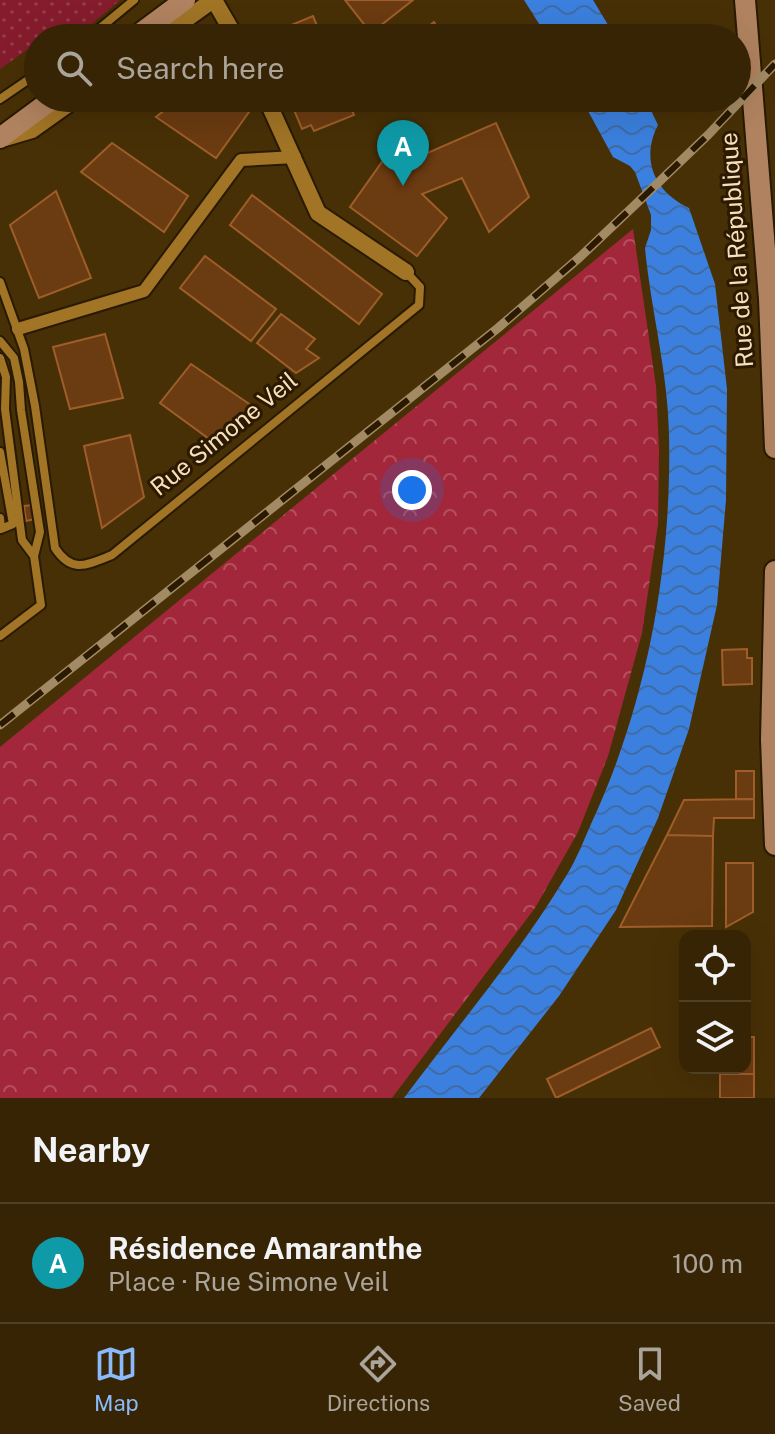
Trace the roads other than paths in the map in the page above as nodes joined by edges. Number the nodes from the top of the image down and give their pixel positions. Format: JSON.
{"nodes":[{"id":1,"x":134,"y":0,"type":"edge"},
{"id":2,"x":185,"y":0,"type":"edge"},
{"id":3,"x":214,"y":0,"type":"edge"},
{"id":4,"x":745,"y":0,"type":"edge"},
{"id":5,"x":105,"y":24,"type":"edge"},
{"id":6,"x":153,"y":24,"type":"edge"},
{"id":7,"x":180,"y":24,"type":"edge"},
{"id":8,"x":228,"y":24,"type":"edge"},
{"id":9,"x":748,"y":24,"type":"edge"},
{"id":10,"x":751,"y":53,"type":"edge"},
{"id":11,"x":24,"y":83,"type":"edge"},
{"id":12,"x":0,"y":99,"type":"edge"},
{"id":13,"x":36,"y":112,"type":"edge"},
{"id":14,"x":57,"y":112,"type":"edge"},
{"id":15,"x":273,"y":112,"type":"edge"},
{"id":16,"x":0,"y":139,"type":"edge"},
{"id":17,"x":295,"y":157,"type":"junction"},
{"id":18,"x":767,"y":194,"type":"edge"},
{"id":19,"x":406,"y":272,"type":"joint"},
{"id":20,"x":0,"y":282,"type":"edge"},
{"id":21,"x":18,"y":329,"type":"junction"},
{"id":22,"x":0,"y":341,"type":"edge"},
{"id":23,"x":0,"y":358,"type":"edge"},
{"id":24,"x":775,"y":448,"type":"edge"},
{"id":25,"x":0,"y":452,"type":"edge"},
{"id":26,"x":0,"y":518,"type":"edge"},
{"id":27,"x":34,"y":556,"type":"junction"},
{"id":28,"x":775,"y":571,"type":"edge"},
{"id":29,"x":774,"y":612,"type":"edge"},
{"id":30,"x":0,"y":636,"type":"edge"},
{"id":31,"x":773,"y":739,"type":"edge"},
{"id":32,"x":775,"y":845,"type":"edge"}],
"edges":[{"from":1,"to":5,"type":"lane"},
{"from":2,"to":6,"type":"main road"},
{"from":3,"to":7,"type":"street"},
{"from":3,"to":8,"type":"street"},
{"from":4,"to":9,"type":"main road","name":"Rue de la République"},
{"from":10,"to":18,"type":"main road","name":"Rue de la République"},
{"from":11,"to":12,"type":"lane"},
{"from":13,"to":16,"type":"main road"},
{"from":14,"to":16,"type":"street"},
{"from":15,"to":17,"type":"street","name":"Rue Simone Veil"},
{"from":17,"to":19,"type":"street","name":"Rue Simone Veil"},
{"from":17,"to":21,"type":"street"},
{"from":18,"to":24,"type":"main road","name":"Rue de la République"},
{"from":19,"to":21,"type":"lane","name":"Rue Simone Veil"},
{"from":20,"to":21,"type":"lane","name":"Rue Simone Veil"},
{"from":22,"to":27,"type":"lane"},
{"from":23,"to":27,"type":"lane"},
{"from":25,"to":26,"type":"lane"},
{"from":27,"to":30,"type":"lane"},
{"from":28,"to":29,"type":"main road"},
{"from":29,"to":31,"type":"main road"},
{"from":31,"to":32,"type":"main road"}]}
